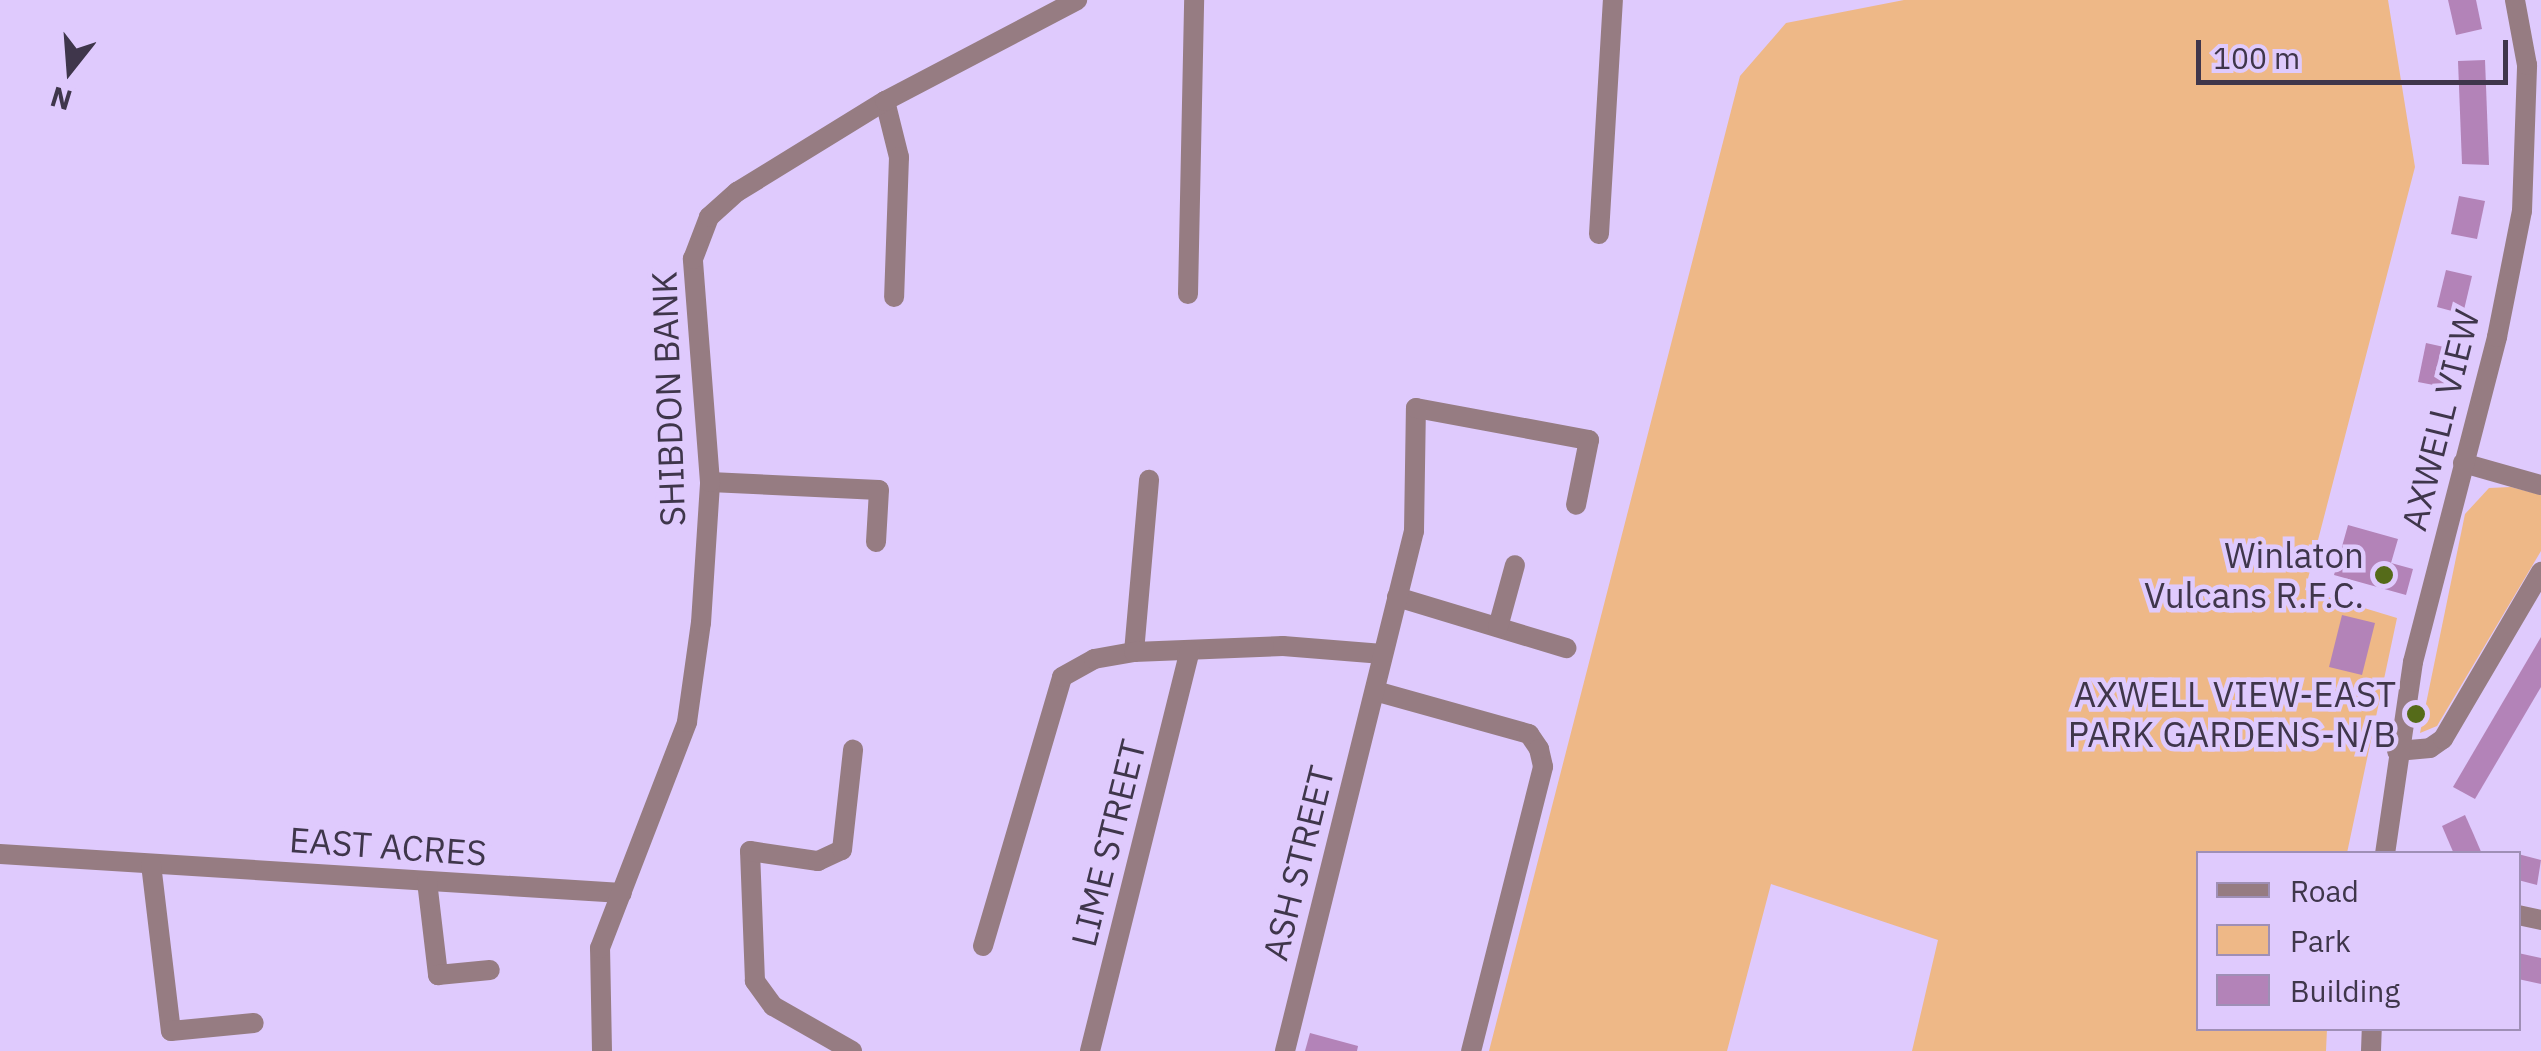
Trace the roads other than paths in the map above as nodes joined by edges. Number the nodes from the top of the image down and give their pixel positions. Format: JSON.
{"nodes":[{"id":1,"x":1077,"y":0,"type":"edge"},
{"id":2,"x":1194,"y":0,"type":"edge"},
{"id":3,"x":1613,"y":0,"type":"edge"},
{"id":4,"x":2515,"y":0,"type":"edge"},
{"id":5,"x":885,"y":101,"type":"junction"},
{"id":6,"x":1600,"y":234,"type":"dead end"},
{"id":7,"x":1188,"y":294,"type":"dead end"},
{"id":8,"x":894,"y":296,"type":"dead end"},
{"id":9,"x":2463,"y":463,"type":"junction"},
{"id":10,"x":1149,"y":480,"type":"dead end"},
{"id":11,"x":710,"y":482,"type":"junction"},
{"id":12,"x":2541,"y":485,"type":"edge"},
{"id":13,"x":1576,"y":505,"type":"dead end"},
{"id":14,"x":876,"y":542,"type":"dead end"},
{"id":15,"x":1515,"y":565,"type":"dead end"},
{"id":16,"x":2541,"y":572,"type":"edge"},
{"id":17,"x":1397,"y":597,"type":"junction"},
{"id":18,"x":1498,"y":627,"type":"junction"},
{"id":19,"x":1566,"y":648,"type":"dead end"},
{"id":20,"x":1190,"y":650,"type":"junction"},
{"id":21,"x":1134,"y":652,"type":"junction"},
{"id":22,"x":1383,"y":654,"type":"junction"},
{"id":23,"x":1374,"y":691,"type":"junction"},
{"id":24,"x":853,"y":750,"type":"dead end"},
{"id":25,"x":2397,"y":751,"type":"junction"},
{"id":26,"x":2385,"y":851,"type":"edge"},
{"id":27,"x":0,"y":854,"type":"edge"},
{"id":28,"x":151,"y":864,"type":"junction"},
{"id":29,"x":427,"y":881,"type":"junction"},
{"id":30,"x":622,"y":893,"type":"junction"},
{"id":31,"x":983,"y":946,"type":"dead end"},
{"id":32,"x":490,"y":970,"type":"dead end"},
{"id":33,"x":254,"y":1024,"type":"dead end"},
{"id":34,"x":602,"y":1051,"type":"edge"},
{"id":35,"x":852,"y":1051,"type":"edge"},
{"id":36,"x":1090,"y":1051,"type":"edge"},
{"id":37,"x":1285,"y":1051,"type":"edge"},
{"id":38,"x":1471,"y":1051,"type":"edge"}],
"edges":[{"from":1,"to":5,"type":"street","name":"SHIBDON BANK"},
{"from":2,"to":7,"type":"street"},
{"from":3,"to":6,"type":"street"},
{"from":4,"to":9,"type":"street","name":"AXWELL VIEW"},
{"from":5,"to":8,"type":"street"},
{"from":5,"to":11,"type":"street","name":"SHIBDON BANK"},
{"from":9,"to":12,"type":"street"},
{"from":9,"to":25,"type":"street","name":"AXWELL VIEW"},
{"from":10,"to":21,"type":"street"},
{"from":11,"to":14,"type":"street"},
{"from":11,"to":30,"type":"street","name":"SHIBDON BANK"},
{"from":13,"to":17,"type":"street","name":"ASH STREET"},
{"from":15,"to":18,"type":"street"},
{"from":16,"to":25,"type":"street"},
{"from":17,"to":18,"type":"street"},
{"from":17,"to":22,"type":"street","name":"ASH STREET"},
{"from":18,"to":19,"type":"street"},
{"from":20,"to":21,"type":"street"},
{"from":20,"to":22,"type":"street"},
{"from":20,"to":36,"type":"street","name":"LIME STREET"},
{"from":21,"to":31,"type":"street"},
{"from":22,"to":23,"type":"street","name":"ASH STREET"},
{"from":23,"to":37,"type":"street","name":"ASH STREET"},
{"from":23,"to":38,"type":"street"},
{"from":24,"to":35,"type":"street"},
{"from":25,"to":26,"type":"street","name":"AXWELL VIEW"},
{"from":27,"to":28,"type":"street","name":"EAST ACRES"},
{"from":28,"to":29,"type":"street","name":"EAST ACRES"},
{"from":28,"to":33,"type":"street"},
{"from":29,"to":30,"type":"street","name":"EAST ACRES"},
{"from":29,"to":32,"type":"street"},
{"from":30,"to":34,"type":"street","name":"SHIBDON BANK"}]}
